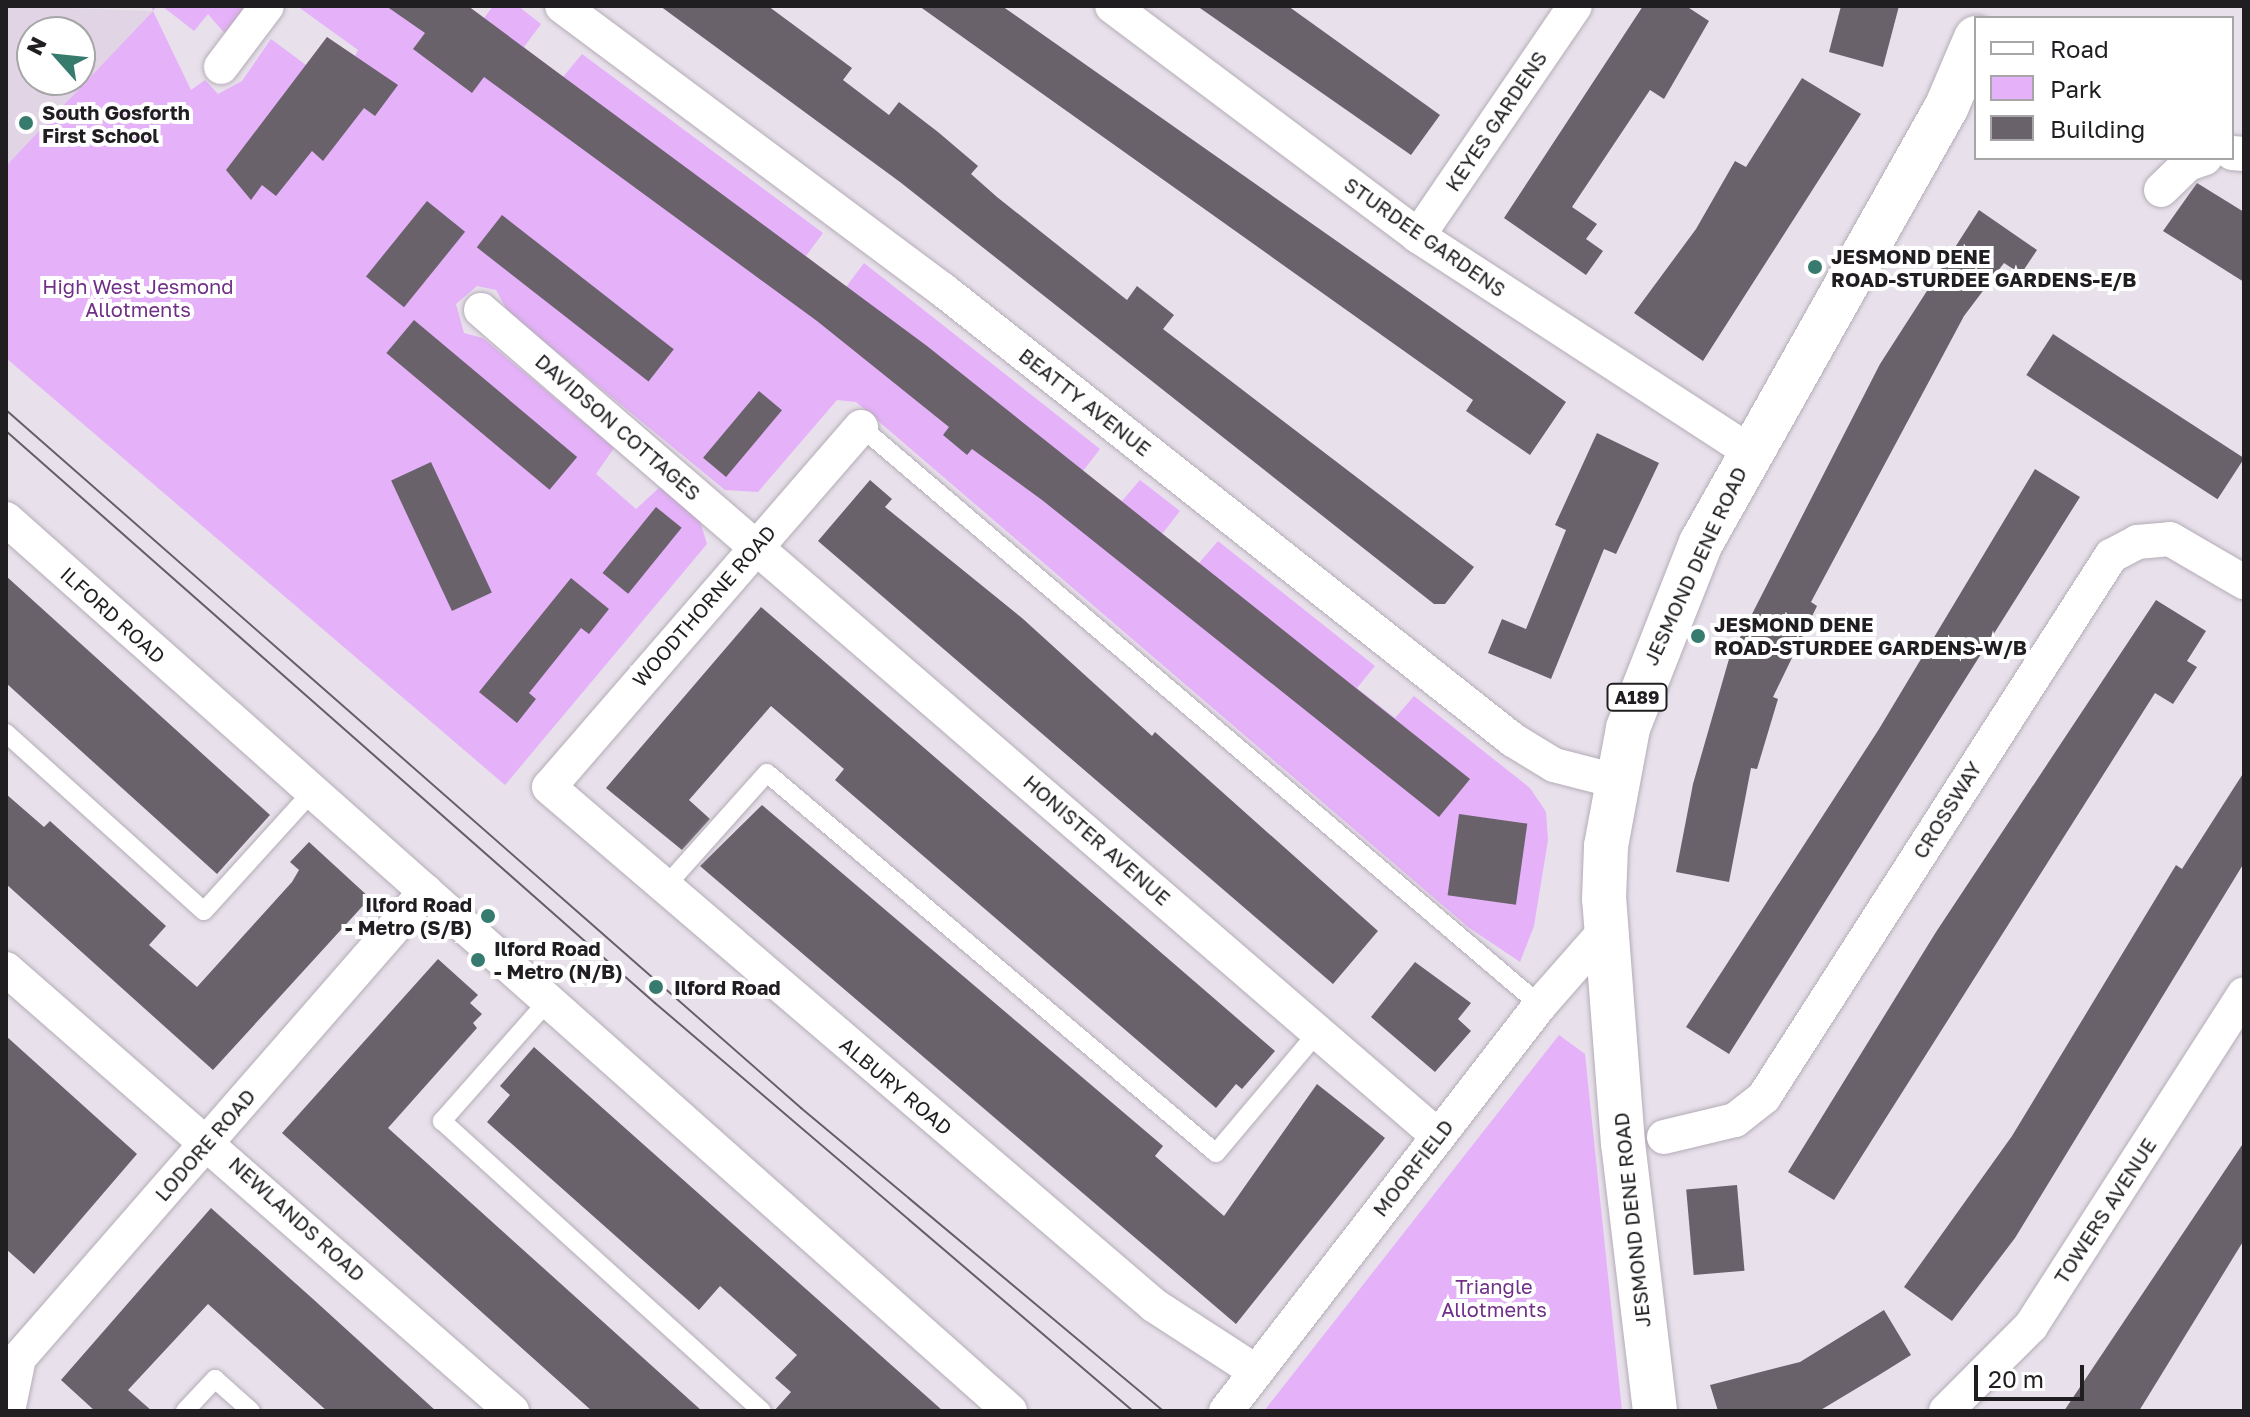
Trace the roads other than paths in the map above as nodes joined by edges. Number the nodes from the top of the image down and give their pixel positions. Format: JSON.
{"nodes":[{"id":1,"x":267,"y":6,"type":"edge"},
{"id":2,"x":562,"y":6,"type":"edge"},
{"id":3,"x":1112,"y":6,"type":"edge"},
{"id":4,"x":1575,"y":6,"type":"edge"},
{"id":5,"x":1973,"y":49,"type":"edge"},
{"id":6,"x":221,"y":67,"type":"dead end"},
{"id":7,"x":2199,"y":160,"type":"edge"},
{"id":8,"x":2161,"y":190,"type":"dead end"},
{"id":9,"x":1418,"y":236,"type":"junction"},
{"id":10,"x":481,"y":310,"type":"dead end"},
{"id":11,"x":861,"y":427,"type":"joint"},
{"id":12,"x":1749,"y":451,"type":"junction"},
{"id":13,"x":6,"y":519,"type":"edge"},
{"id":14,"x":755,"y":544,"type":"junction"},
{"id":15,"x":2244,"y":582,"type":"edge"},
{"id":16,"x":6,"y":733,"type":"edge"},
{"id":17,"x":1616,"y":781,"type":"junction"},
{"id":18,"x":549,"y":787,"type":"joint"},
{"id":19,"x":311,"y":793,"type":"junction"},
{"id":20,"x":664,"y":888,"type":"junction"},
{"id":21,"x":426,"y":891,"type":"junction"},
{"id":22,"x":1606,"y":930,"type":"junction"},
{"id":23,"x":6,"y":969,"type":"edge"},
{"id":24,"x":2244,"y":994,"type":"edge"},
{"id":25,"x":547,"y":1002,"type":"junction"},
{"id":26,"x":1540,"y":1005,"type":"junction"},
{"id":27,"x":1318,"y":1032,"type":"junction"},
{"id":28,"x":1438,"y":1136,"type":"junction"},
{"id":29,"x":1664,"y":1137,"type":"dead end"},
{"id":30,"x":209,"y":1141,"type":"junction"},
{"id":31,"x":1255,"y":1371,"type":"junction"},
{"id":32,"x":1230,"y":1405,"type":"edge"},
{"id":33,"x":13,"y":1408,"type":"edge"},
{"id":34,"x":185,"y":1411,"type":"edge"},
{"id":35,"x":251,"y":1411,"type":"edge"},
{"id":36,"x":512,"y":1411,"type":"edge"},
{"id":37,"x":762,"y":1411,"type":"edge"},
{"id":38,"x":1010,"y":1411,"type":"edge"},
{"id":39,"x":1655,"y":1411,"type":"edge"},
{"id":40,"x":1946,"y":1411,"type":"edge"}],
"edges":[{"from":1,"to":6,"type":"street"},
{"from":2,"to":17,"type":"street","name":"BEATTY AVENUE"},
{"from":3,"to":9,"type":"street","name":"STURDEE GARDENS"},
{"from":4,"to":9,"type":"street","name":"KEYES GARDENS"},
{"from":5,"to":12,"type":"main road","name":"JESMOND DENE ROAD","number":"A189"},
{"from":7,"to":8,"type":"street"},
{"from":9,"to":12,"type":"street","name":"STURDEE GARDENS"},
{"from":10,"to":14,"type":"street","name":"DAVIDSON COTTAGES"},
{"from":11,"to":14,"type":"street","name":"WOODTHORNE ROAD"},
{"from":11,"to":26,"type":"lane"},
{"from":12,"to":17,"type":"main road","name":"JESMOND DENE ROAD","number":"A189"},
{"from":13,"to":19,"type":"street","name":"ILFORD ROAD"},
{"from":14,"to":18,"type":"street","name":"WOODTHORNE ROAD"},
{"from":14,"to":27,"type":"street","name":"HONISTER AVENUE"},
{"from":15,"to":29,"type":"street","name":"CROSSWAY"},
{"from":16,"to":19,"type":"lane"},
{"from":17,"to":22,"type":"main road","name":"JESMOND DENE ROAD","number":"A189"},
{"from":18,"to":20,"type":"street","name":"ALBURY ROAD"},
{"from":19,"to":21,"type":"street","name":"ILFORD ROAD"},
{"from":20,"to":27,"type":"lane"},
{"from":20,"to":31,"type":"street","name":"ALBURY ROAD"},
{"from":21,"to":25,"type":"street","name":"ILFORD ROAD"},
{"from":21,"to":30,"type":"street","name":"LODORE ROAD"},
{"from":22,"to":26,"type":"street","name":"MOORFIELD"},
{"from":22,"to":39,"type":"main road","name":"JESMOND DENE ROAD","number":"A189"},
{"from":23,"to":30,"type":"street","name":"NEWLANDS ROAD"},
{"from":24,"to":40,"type":"street","name":"TOWERS AVENUE"},
{"from":25,"to":37,"type":"lane"},
{"from":25,"to":38,"type":"street","name":"ILFORD ROAD"},
{"from":26,"to":28,"type":"street","name":"MOORFIELD"},
{"from":27,"to":28,"type":"street","name":"HONISTER AVENUE"},
{"from":28,"to":31,"type":"street","name":"MOORFIELD"},
{"from":30,"to":33,"type":"street","name":"LODORE ROAD"},
{"from":30,"to":36,"type":"street","name":"NEWLANDS ROAD"},
{"from":31,"to":32,"type":"street","name":"MOORFIELD"},
{"from":34,"to":35,"type":"lane"}]}
